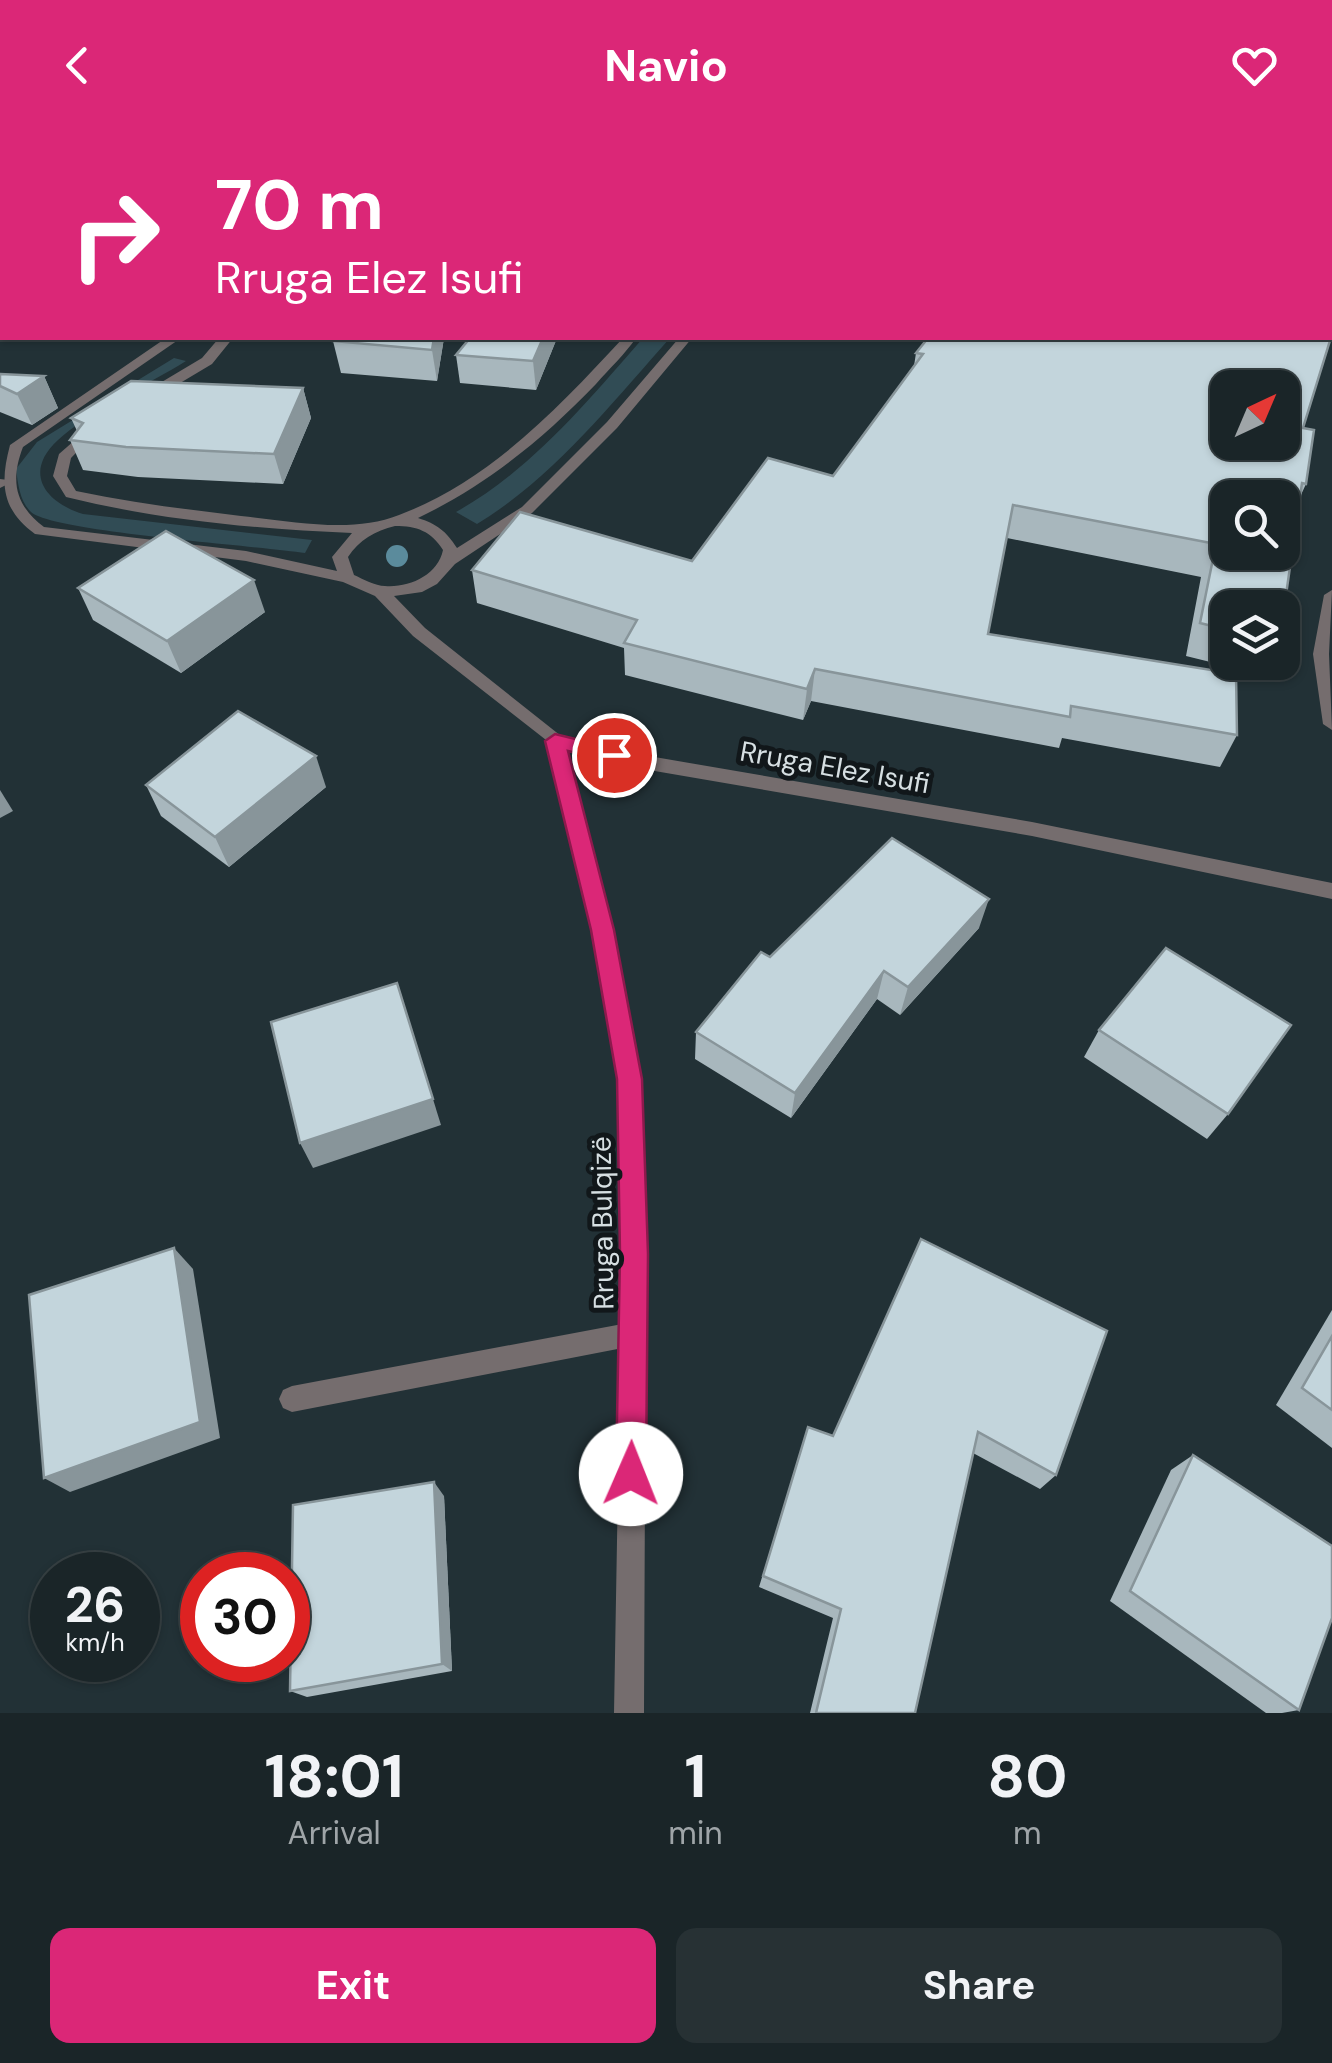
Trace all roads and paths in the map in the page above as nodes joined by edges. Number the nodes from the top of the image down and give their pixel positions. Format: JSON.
{"nodes":[{"id":1,"x":171,"y":340,"type":"edge"},
{"id":2,"x":224,"y":340,"type":"edge"},
{"id":3,"x":628,"y":340,"type":"edge"},
{"id":4,"x":684,"y":340,"type":"edge"},
{"id":5,"x":138,"y":402,"type":"edge"},
{"id":6,"x":103,"y":422,"type":"edge"},
{"id":7,"x":1,"y":483,"type":"edge"},
{"id":8,"x":398,"y":522,"type":"junction"},
{"id":9,"x":367,"y":529,"type":"junction"},
{"id":10,"x":449,"y":560,"type":"junction"},
{"id":11,"x":347,"y":578,"type":"junction"},
{"id":12,"x":381,"y":592,"type":"junction"},
{"id":13,"x":1332,"y":595,"type":"edge"},
{"id":14,"x":1332,"y":724,"type":"edge"},
{"id":15,"x":555,"y":741,"type":"junction"},
{"id":16,"x":1332,"y":891,"type":"edge"},
{"id":17,"x":633,"y":1334,"type":"junction"},
{"id":18,"x":292,"y":1398,"type":"dead end"},
{"id":19,"x":629,"y":1713,"type":"edge"}],
"edges":[{"from":1,"to":7,"type":"street"},
{"from":2,"to":5,"type":"street"},
{"from":3,"to":8,"type":"street"},
{"from":4,"to":10,"type":"street"},
{"from":6,"to":9,"type":"street"},
{"from":7,"to":11,"type":"street"},
{"from":8,"to":9,"type":"street"},
{"from":8,"to":10,"type":"street"},
{"from":9,"to":11,"type":"street"},
{"from":10,"to":12,"type":"street"},
{"from":11,"to":12,"type":"street"},
{"from":12,"to":15,"type":"street","name":"Rruga Elez Isufi"},
{"from":13,"to":14,"type":"street"},
{"from":15,"to":16,"type":"street","name":"Rruga Elez Isufi"},
{"from":15,"to":17,"type":"street","name":"Rruga Bulqizë"},
{"from":17,"to":18,"type":"street"},
{"from":17,"to":19,"type":"street","name":"Rruga Bulqizë"}]}
